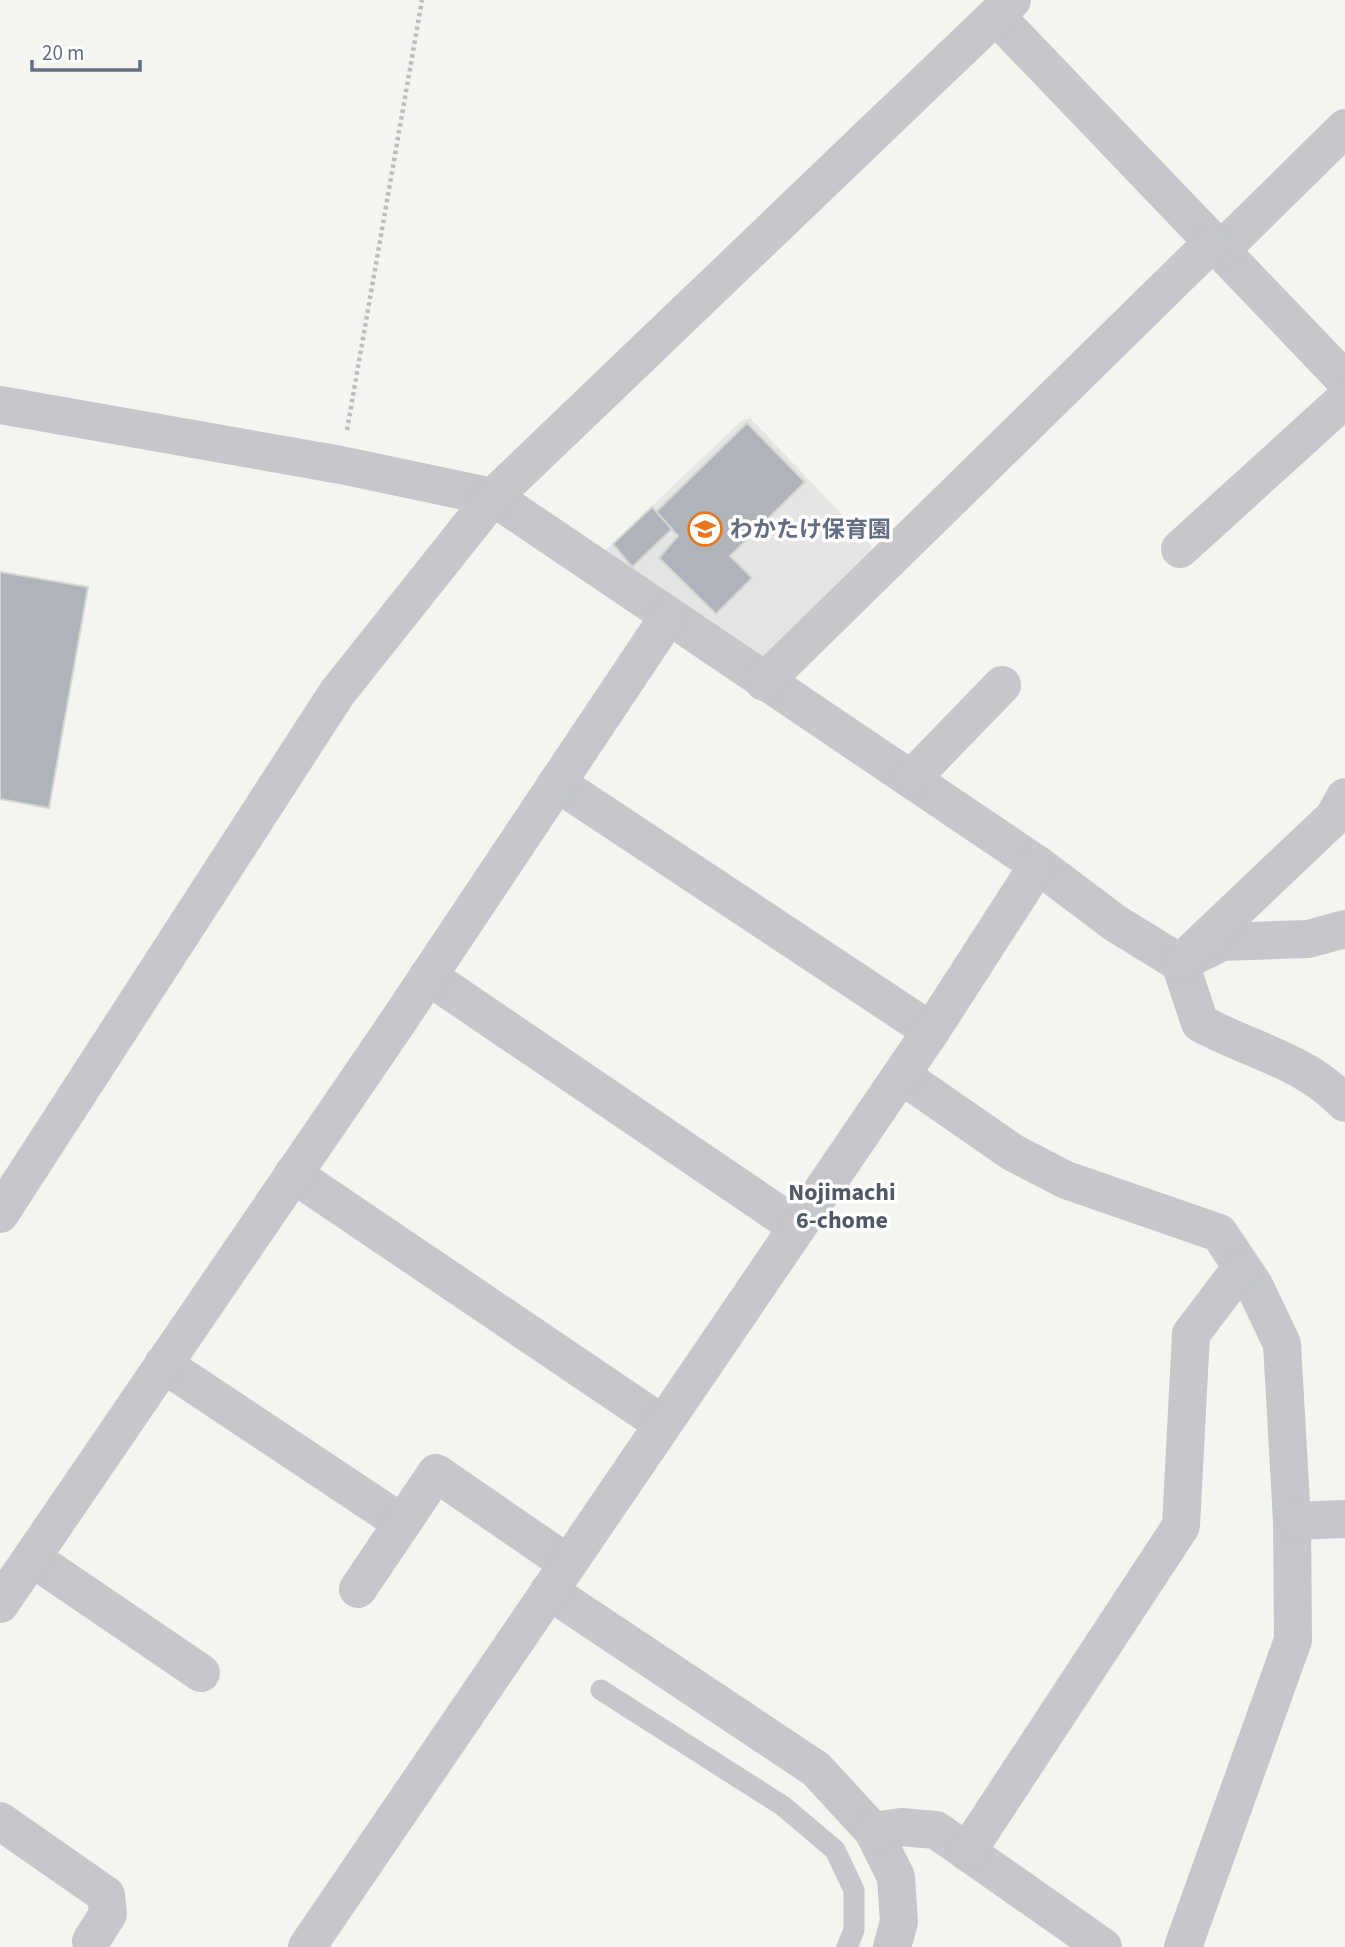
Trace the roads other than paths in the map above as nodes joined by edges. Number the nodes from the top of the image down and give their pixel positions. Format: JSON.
{"nodes":[{"id":1,"x":1004,"y":8,"type":"edge"},
{"id":2,"x":1345,"y":128,"type":"edge"},
{"id":3,"x":1217,"y":246,"type":"junction"},
{"id":4,"x":1345,"y":380,"type":"edge"},
{"id":5,"x":1345,"y":399,"type":"edge"},
{"id":6,"x":0,"y":405,"type":"edge"},
{"id":7,"x":493,"y":497,"type":"junction"},
{"id":8,"x":1180,"y":549,"type":"dead end"},
{"id":9,"x":668,"y":617,"type":"junction"},
{"id":10,"x":764,"y":682,"type":"junction"},
{"id":11,"x":1002,"y":685,"type":"dead end"},
{"id":12,"x":911,"y":779,"type":"junction"},
{"id":13,"x":557,"y":783,"type":"junction"},
{"id":14,"x":1345,"y":797,"type":"edge"},
{"id":15,"x":1038,"y":865,"type":"junction"},
{"id":16,"x":1345,"y":929,"type":"edge"},
{"id":17,"x":1180,"y":963,"type":"junction"},
{"id":18,"x":428,"y":976,"type":"junction"},
{"id":19,"x":931,"y":1031,"type":"junction"},
{"id":20,"x":901,"y":1075,"type":"junction"},
{"id":21,"x":1345,"y":1103,"type":"edge"},
{"id":22,"x":293,"y":1174,"type":"junction"},
{"id":23,"x":0,"y":1214,"type":"edge"},
{"id":24,"x":796,"y":1226,"type":"junction"},
{"id":25,"x":1241,"y":1268,"type":"junction"},
{"id":26,"x":163,"y":1364,"type":"junction"},
{"id":27,"x":661,"y":1423,"type":"junction"},
{"id":28,"x":1345,"y":1520,"type":"edge"},
{"id":29,"x":1293,"y":1521,"type":"junction"},
{"id":30,"x":402,"y":1523,"type":"junction"},
{"id":31,"x":32,"y":1558,"type":"junction"},
{"id":32,"x":558,"y":1577,"type":"junction"},
{"id":33,"x":358,"y":1589,"type":"dead end"},
{"id":34,"x":0,"y":1604,"type":"edge"},
{"id":35,"x":201,"y":1673,"type":"dead end"},
{"id":36,"x":601,"y":1690,"type":"dead end"},
{"id":37,"x":0,"y":1821,"type":"edge"},
{"id":38,"x":873,"y":1831,"type":"junction"},
{"id":39,"x":967,"y":1852,"type":"junction"},
{"id":40,"x":91,"y":1941,"type":"dead end"},
{"id":41,"x":307,"y":1947,"type":"edge"},
{"id":42,"x":847,"y":1947,"type":"edge"},
{"id":43,"x":892,"y":1947,"type":"edge"},
{"id":44,"x":1103,"y":1947,"type":"edge"},
{"id":45,"x":1182,"y":1947,"type":"edge"}],
"edges":[{"from":1,"to":3,"type":"street"},
{"from":1,"to":7,"type":"street"},
{"from":2,"to":3,"type":"street"},
{"from":3,"to":4,"type":"street"},
{"from":3,"to":10,"type":"street"},
{"from":5,"to":8,"type":"street"},
{"from":6,"to":7,"type":"street"},
{"from":7,"to":9,"type":"street"},
{"from":7,"to":23,"type":"street"},
{"from":9,"to":10,"type":"street"},
{"from":9,"to":13,"type":"street"},
{"from":10,"to":12,"type":"street"},
{"from":11,"to":12,"type":"street"},
{"from":12,"to":15,"type":"street"},
{"from":13,"to":18,"type":"street"},
{"from":13,"to":19,"type":"street"},
{"from":14,"to":17,"type":"street"},
{"from":15,"to":17,"type":"street"},
{"from":15,"to":19,"type":"street"},
{"from":16,"to":17,"type":"street"},
{"from":17,"to":21,"type":"street"},
{"from":18,"to":22,"type":"street"},
{"from":18,"to":24,"type":"street"},
{"from":19,"to":20,"type":"street"},
{"from":20,"to":24,"type":"street"},
{"from":20,"to":25,"type":"street"},
{"from":22,"to":26,"type":"street"},
{"from":22,"to":27,"type":"street"},
{"from":24,"to":27,"type":"street"},
{"from":25,"to":29,"type":"street"},
{"from":25,"to":39,"type":"street"},
{"from":26,"to":30,"type":"street"},
{"from":26,"to":31,"type":"street"},
{"from":27,"to":32,"type":"street"},
{"from":28,"to":29,"type":"street"},
{"from":29,"to":45,"type":"street"},
{"from":30,"to":32,"type":"street"},
{"from":30,"to":33,"type":"street"},
{"from":31,"to":34,"type":"street"},
{"from":31,"to":35,"type":"street"},
{"from":32,"to":38,"type":"street"},
{"from":32,"to":41,"type":"street"},
{"from":36,"to":42,"type":"lane"},
{"from":37,"to":40,"type":"street"},
{"from":38,"to":39,"type":"street"},
{"from":38,"to":43,"type":"street"},
{"from":39,"to":44,"type":"street"}]}
